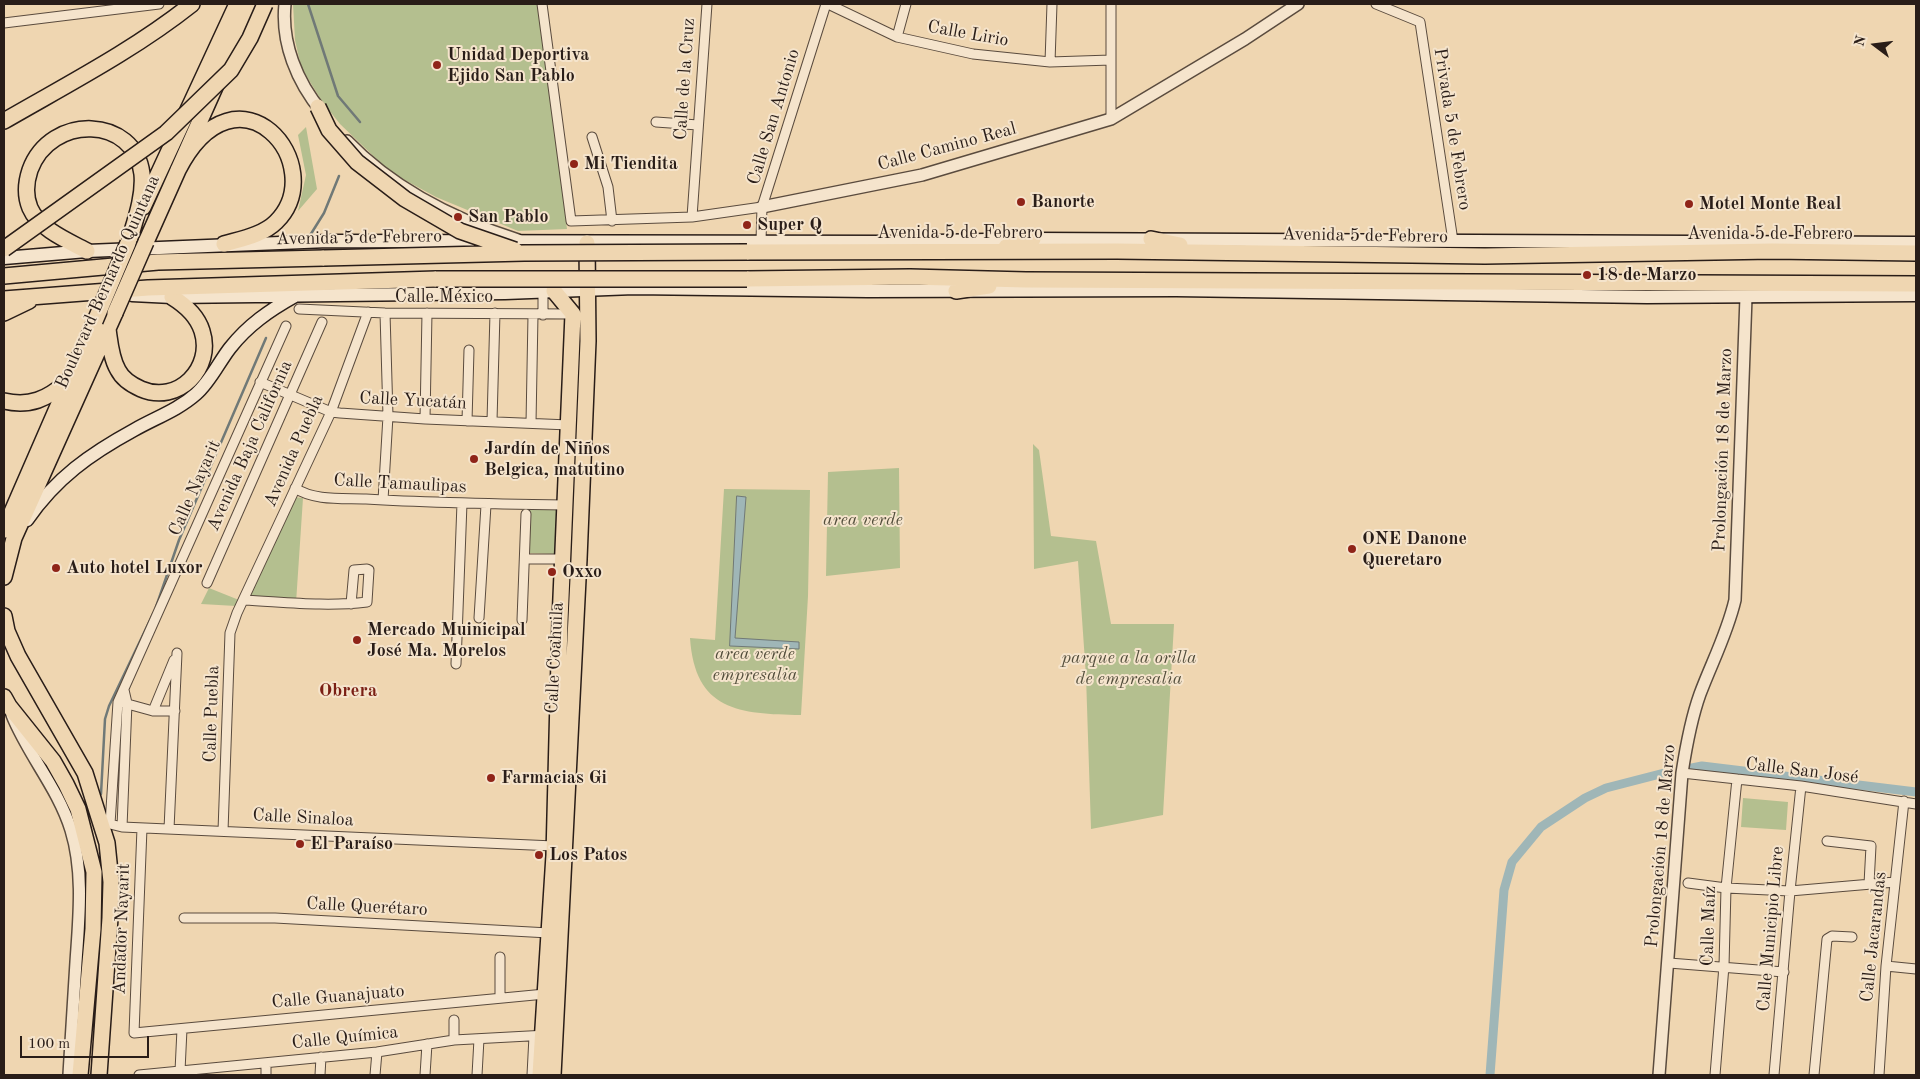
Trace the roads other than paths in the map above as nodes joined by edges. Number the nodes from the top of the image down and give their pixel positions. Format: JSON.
{"nodes":[{"id":1,"x":159,"y":4,"type":"edge"},
{"id":2,"x":192,"y":4,"type":"edge"},
{"id":3,"x":237,"y":4,"type":"edge"},
{"id":4,"x":252,"y":4,"type":"edge"},
{"id":5,"x":265,"y":4,"type":"edge"},
{"id":6,"x":286,"y":4,"type":"edge"},
{"id":7,"x":542,"y":4,"type":"edge"},
{"id":8,"x":707,"y":4,"type":"edge"},
{"id":9,"x":827,"y":4,"type":"edge"},
{"id":10,"x":906,"y":4,"type":"edge"},
{"id":11,"x":1052,"y":4,"type":"edge"},
{"id":12,"x":1111,"y":4,"type":"edge"},
{"id":13,"x":1298,"y":4,"type":"edge"},
{"id":14,"x":1376,"y":4,"type":"edge"},
{"id":15,"x":104,"y":8,"type":"edge"},
{"id":16,"x":4,"y":22,"type":"edge"},
{"id":17,"x":897,"y":37,"type":"junction"},
{"id":18,"x":1111,"y":60,"type":"junction"},
{"id":19,"x":1050,"y":62,"type":"junction"},
{"id":20,"x":318,"y":107,"type":"joint"},
{"id":21,"x":1111,"y":119,"type":"junction"},
{"id":22,"x":4,"y":121,"type":"edge"},
{"id":23,"x":656,"y":122,"type":"dead end"},
{"id":24,"x":698,"y":125,"type":"junction"},
{"id":25,"x":592,"y":137,"type":"dead end"},
{"id":26,"x":178,"y":170,"type":"junction"},
{"id":27,"x":762,"y":207,"type":"junction"},
{"id":28,"x":692,"y":217,"type":"junction"},
{"id":29,"x":612,"y":221,"type":"junction"},
{"id":30,"x":1033,"y":238,"type":"junction"},
{"id":31,"x":1151,"y":239,"type":"junction"},
{"id":32,"x":129,"y":241,"type":"junction"},
{"id":33,"x":761,"y":241,"type":"junction"},
{"id":34,"x":1452,"y":241,"type":"junction"},
{"id":35,"x":587,"y":243,"type":"junction"},
{"id":36,"x":1916,"y":243,"type":"edge"},
{"id":37,"x":224,"y":244,"type":"junction"},
{"id":38,"x":523,"y":247,"type":"junction"},
{"id":39,"x":4,"y":249,"type":"edge"},
{"id":40,"x":87,"y":251,"type":"junction"},
{"id":41,"x":990,"y":252,"type":"junction"},
{"id":42,"x":1221,"y":252,"type":"junction"},
{"id":43,"x":1916,"y":253,"type":"edge"},
{"id":44,"x":4,"y":258,"type":"edge"},
{"id":45,"x":4,"y":276,"type":"edge"},
{"id":46,"x":1026,"y":280,"type":"junction"},
{"id":47,"x":1202,"y":280,"type":"junction"},
{"id":48,"x":1916,"y":284,"type":"edge"},
{"id":49,"x":587,"y":290,"type":"junction"},
{"id":50,"x":549,"y":291,"type":"junction"},
{"id":51,"x":956,"y":291,"type":"junction"},
{"id":52,"x":1272,"y":291,"type":"junction"},
{"id":53,"x":66,"y":294,"type":"junction"},
{"id":54,"x":297,"y":295,"type":"junction"},
{"id":55,"x":1916,"y":295,"type":"edge"},
{"id":56,"x":40,"y":296,"type":"junction"},
{"id":57,"x":172,"y":297,"type":"junction"},
{"id":58,"x":1746,"y":297,"type":"junction"},
{"id":59,"x":4,"y":299,"type":"edge"},
{"id":60,"x":299,"y":309,"type":"dead end"},
{"id":61,"x":368,"y":312,"type":"junction"},
{"id":62,"x":4,"y":313,"type":"edge"},
{"id":63,"x":385,"y":313,"type":"junction"},
{"id":64,"x":428,"y":313,"type":"junction"},
{"id":65,"x":495,"y":313,"type":"junction"},
{"id":66,"x":580,"y":314,"type":"junction"},
{"id":67,"x":533,"y":315,"type":"junction"},
{"id":68,"x":543,"y":315,"type":"junction"},
{"id":69,"x":322,"y":322,"type":"dead end"},
{"id":70,"x":102,"y":325,"type":"junction"},
{"id":71,"x":286,"y":326,"type":"dead end"},
{"id":72,"x":469,"y":350,"type":"dead end"},
{"id":73,"x":67,"y":382,"type":"junction"},
{"id":74,"x":260,"y":382,"type":"junction"},
{"id":75,"x":290,"y":395,"type":"junction"},
{"id":76,"x":4,"y":401,"type":"edge"},
{"id":77,"x":331,"y":412,"type":"junction"},
{"id":78,"x":388,"y":416,"type":"junction"},
{"id":79,"x":425,"y":420,"type":"junction"},
{"id":80,"x":467,"y":421,"type":"junction"},
{"id":81,"x":492,"y":421,"type":"junction"},
{"id":82,"x":531,"y":423,"type":"junction"},
{"id":83,"x":569,"y":425,"type":"junction"},
{"id":84,"x":295,"y":488,"type":"junction"},
{"id":85,"x":383,"y":500,"type":"junction"},
{"id":86,"x":462,"y":503,"type":"junction"},
{"id":87,"x":565,"y":504,"type":"junction"},
{"id":88,"x":486,"y":505,"type":"junction"},
{"id":89,"x":526,"y":514,"type":"dead end"},
{"id":90,"x":9,"y":534,"type":"edge"},
{"id":91,"x":525,"y":559,"type":"junction"},
{"id":92,"x":563,"y":559,"type":"junction"},
{"id":93,"x":4,"y":577,"type":"edge"},
{"id":94,"x":207,"y":583,"type":"dead end"},
{"id":95,"x":244,"y":600,"type":"junction"},
{"id":96,"x":351,"y":604,"type":"junction"},
{"id":97,"x":4,"y":616,"type":"edge"},
{"id":98,"x":479,"y":618,"type":"dead end"},
{"id":99,"x":522,"y":620,"type":"dead end"},
{"id":100,"x":456,"y":664,"type":"dead end"},
{"id":101,"x":6,"y":701,"type":"edge"},
{"id":102,"x":123,"y":703,"type":"junction"},
{"id":103,"x":153,"y":711,"type":"junction"},
{"id":104,"x":175,"y":712,"type":"junction"},
{"id":105,"x":1682,"y":773,"type":"junction"},
{"id":106,"x":1737,"y":779,"type":"junction"},
{"id":107,"x":1801,"y":786,"type":"junction"},
{"id":108,"x":1904,"y":801,"type":"junction"},
{"id":109,"x":1916,"y":804,"type":"edge"},
{"id":110,"x":112,"y":825,"type":"joint"},
{"id":111,"x":122,"y":827,"type":"junction"},
{"id":112,"x":142,"y":828,"type":"junction"},
{"id":113,"x":169,"y":829,"type":"junction"},
{"id":114,"x":223,"y":831,"type":"junction"},
{"id":115,"x":1827,"y":841,"type":"dead end"},
{"id":116,"x":554,"y":846,"type":"junction"},
{"id":117,"x":1896,"y":882,"type":"junction"},
{"id":118,"x":1688,"y":883,"type":"dead end"},
{"id":119,"x":1869,"y":884,"type":"junction"},
{"id":120,"x":1726,"y":888,"type":"junction"},
{"id":121,"x":1790,"y":891,"type":"junction"},
{"id":122,"x":184,"y":918,"type":"dead end"},
{"id":123,"x":549,"y":933,"type":"junction"},
{"id":124,"x":1852,"y":937,"type":"dead end"},
{"id":125,"x":500,"y":957,"type":"dead end"},
{"id":126,"x":1669,"y":963,"type":"junction"},
{"id":127,"x":1724,"y":966,"type":"junction"},
{"id":128,"x":1886,"y":966,"type":"junction"},
{"id":129,"x":1916,"y":969,"type":"edge"},
{"id":130,"x":1784,"y":972,"type":"junction"},
{"id":131,"x":545,"y":994,"type":"junction"},
{"id":132,"x":500,"y":998,"type":"junction"},
{"id":133,"x":454,"y":1020,"type":"dead end"},
{"id":134,"x":182,"y":1029,"type":"junction"},
{"id":135,"x":134,"y":1033,"type":"joint"},
{"id":136,"x":543,"y":1035,"type":"junction"},
{"id":137,"x":479,"y":1039,"type":"junction"},
{"id":138,"x":454,"y":1040,"type":"junction"},
{"id":139,"x":427,"y":1044,"type":"junction"},
{"id":140,"x":377,"y":1052,"type":"junction"},
{"id":141,"x":321,"y":1057,"type":"junction"},
{"id":142,"x":266,"y":1063,"type":"junction"},
{"id":143,"x":180,"y":1071,"type":"junction"},
{"id":144,"x":213,"y":1072,"type":"edge"},
{"id":145,"x":161,"y":1074,"type":"edge"},
{"id":146,"x":69,"y":1075,"type":"edge"},
{"id":147,"x":80,"y":1075,"type":"edge"},
{"id":148,"x":99,"y":1075,"type":"edge"},
{"id":149,"x":139,"y":1075,"type":"edge"},
{"id":150,"x":266,"y":1075,"type":"edge"},
{"id":151,"x":320,"y":1075,"type":"edge"},
{"id":152,"x":375,"y":1075,"type":"edge"},
{"id":153,"x":425,"y":1075,"type":"edge"},
{"id":154,"x":477,"y":1075,"type":"edge"},
{"id":155,"x":532,"y":1075,"type":"edge"},
{"id":156,"x":540,"y":1075,"type":"edge"},
{"id":157,"x":553,"y":1075,"type":"edge"},
{"id":158,"x":1659,"y":1075,"type":"edge"},
{"id":159,"x":1715,"y":1075,"type":"edge"},
{"id":160,"x":1774,"y":1075,"type":"edge"},
{"id":161,"x":1814,"y":1075,"type":"edge"},
{"id":162,"x":1879,"y":1075,"type":"edge"}],
"edges":[{"from":1,"to":15,"type":"street"},
{"from":2,"to":22,"type":"main road"},
{"from":3,"to":32,"type":"main road","name":"Boulevard Bernardo Quintana"},
{"from":4,"to":26,"type":"main road","name":"Boulevard Bernardo Quintana"},
{"from":5,"to":39,"type":"main road","bridge":true},
{"from":6,"to":20,"type":"street"},
{"from":7,"to":29,"type":"street","name":"Calle Camino Real"},
{"from":8,"to":24,"type":"street","name":"Calle de la Cruz"},
{"from":9,"to":17,"type":"street","name":"Calle Lirio"},
{"from":9,"to":27,"type":"street","name":"Calle San Antonio"},
{"from":10,"to":17,"type":"street"},
{"from":11,"to":19,"type":"street"},
{"from":12,"to":18,"type":"street"},
{"from":13,"to":21,"type":"street","name":"Calle Camino Real"},
{"from":14,"to":34,"type":"street","name":"Privada 5 de Febrero"},
{"from":15,"to":16,"type":"street"},
{"from":17,"to":19,"type":"street","name":"Calle Lirio"},
{"from":18,"to":19,"type":"street","name":"Calle Lirio"},
{"from":18,"to":21,"type":"street"},
{"from":20,"to":38,"type":"main road","bridge":true},
{"from":21,"to":27,"type":"street","name":"Calle Camino Real"},
{"from":23,"to":24,"type":"street"},
{"from":24,"to":28,"type":"street","name":"Calle de la Cruz"},
{"from":25,"to":29,"type":"street"},
{"from":26,"to":37,"type":"main road"},
{"from":26,"to":70,"type":"main road","name":"Boulevard Bernardo Quintana","bridge":true},
{"from":27,"to":28,"type":"street","name":"Calle Camino Real"},
{"from":27,"to":33,"type":"street","name":"Calle San Antonio"},
{"from":28,"to":29,"type":"street","name":"Calle Camino Real"},
{"from":30,"to":31,"type":"main road","name":"Avenida 5 de Febrero"},
{"from":30,"to":33,"type":"main road","name":"Avenida 5 de Febrero"},
{"from":30,"to":41,"type":"main road"},
{"from":31,"to":34,"type":"main road","name":"Avenida 5 de Febrero"},
{"from":31,"to":42,"type":"main road"},
{"from":32,"to":40,"type":"main road"},
{"from":32,"to":70,"type":"main road","name":"Boulevard Bernardo Quintana","bridge":true},
{"from":33,"to":35,"type":"main road","name":"Avenida 5 de Febrero"},
{"from":34,"to":36,"type":"main road","name":"Avenida 5 de Febrero"},
{"from":35,"to":38,"type":"main road","name":"Avenida 5 de Febrero"},
{"from":35,"to":49,"type":"main road","name":"Calle Coahuila"},
{"from":37,"to":38,"type":"main road","name":"Avenida 5 de Febrero"},
{"from":37,"to":40,"type":"main road","name":"Avenida 5 de Febrero"},
{"from":38,"to":41,"type":"main road","name":"Avenida 5 de Febrero","bridge":true},
{"from":38,"to":45,"type":"main road","name":"Avenida 5 de Febrero","bridge":true},
{"from":40,"to":44,"type":"main road","name":"Avenida 5 de Febrero"},
{"from":41,"to":42,"type":"main road","name":"Avenida 5 de Febrero"},
{"from":42,"to":43,"type":"main road","name":"Avenida 5 de Febrero"},
{"from":46,"to":47,"type":"main road"},
{"from":46,"to":51,"type":"main road"},
{"from":46,"to":53,"type":"main road","bridge":true},
{"from":47,"to":48,"type":"main road"},
{"from":47,"to":52,"type":"main road"},
{"from":49,"to":50,"type":"main road"},
{"from":49,"to":51,"type":"main road"},
{"from":49,"to":66,"type":"main road","name":"Calle Coahuila"},
{"from":50,"to":54,"type":"main road"},
{"from":50,"to":66,"type":"main road"},
{"from":50,"to":68,"type":"street"},
{"from":51,"to":52,"type":"main road"},
{"from":52,"to":58,"type":"main road"},
{"from":53,"to":56,"type":"main road"},
{"from":53,"to":57,"type":"main road"},
{"from":54,"to":57,"type":"main road"},
{"from":54,"to":90,"type":"main road"},
{"from":55,"to":58,"type":"main road"},
{"from":56,"to":59,"type":"main road"},
{"from":56,"to":62,"type":"main road"},
{"from":57,"to":70,"type":"main road"},
{"from":58,"to":105,"type":"street","name":"Prolongación 18 de Marzo"},
{"from":60,"to":61,"type":"street","name":"Calle México"},
{"from":61,"to":63,"type":"street","name":"Calle México"},
{"from":61,"to":77,"type":"street","name":"Avenida Puebla"},
{"from":63,"to":64,"type":"street","name":"Calle México"},
{"from":63,"to":78,"type":"street"},
{"from":64,"to":65,"type":"street","name":"Calle México"},
{"from":64,"to":79,"type":"street"},
{"from":65,"to":67,"type":"street","name":"Calle México"},
{"from":65,"to":81,"type":"street"},
{"from":66,"to":68,"type":"street","name":"Calle México"},
{"from":66,"to":83,"type":"main road","name":"Calle Coahuila"},
{"from":66,"to":136,"type":"main road","name":"Calle Coahuila"},
{"from":67,"to":68,"type":"street","name":"Calle México"},
{"from":67,"to":82,"type":"street"},
{"from":69,"to":75,"type":"street","name":"Avenida Baja California"},
{"from":70,"to":73,"type":"main road","name":"Boulevard Bernardo Quintana"},
{"from":70,"to":90,"type":"main road","name":"Boulevard Bernardo Quintana"},
{"from":71,"to":74,"type":"street","name":"Calle Nayarit"},
{"from":72,"to":80,"type":"street"},
{"from":73,"to":76,"type":"main road"},
{"from":73,"to":90,"type":"main road","name":"Boulevard Bernardo Quintana"},
{"from":74,"to":75,"type":"street","name":"Calle Yucatán"},
{"from":74,"to":102,"type":"street","name":"Calle Nayarit"},
{"from":75,"to":77,"type":"street","name":"Calle Yucatán"},
{"from":75,"to":94,"type":"street","name":"Avenida Baja California"},
{"from":77,"to":78,"type":"street","name":"Calle Yucatán"},
{"from":77,"to":84,"type":"street","name":"Avenida Puebla"},
{"from":78,"to":79,"type":"street","name":"Calle Yucatán"},
{"from":78,"to":85,"type":"street"},
{"from":79,"to":80,"type":"street","name":"Calle Yucatán"},
{"from":80,"to":81,"type":"street","name":"Calle Yucatán"},
{"from":81,"to":82,"type":"street","name":"Calle Yucatán"},
{"from":82,"to":83,"type":"street","name":"Calle Yucatán"},
{"from":83,"to":87,"type":"main road","name":"Calle Coahuila"},
{"from":84,"to":85,"type":"street","name":"Calle Tamaulipas"},
{"from":84,"to":95,"type":"street","name":"Avenida Puebla"},
{"from":85,"to":86,"type":"street","name":"Calle Tamaulipas"},
{"from":86,"to":88,"type":"street","name":"Calle Tamaulipas"},
{"from":86,"to":100,"type":"street"},
{"from":87,"to":88,"type":"street","name":"Calle Tamaulipas"},
{"from":87,"to":92,"type":"main road","name":"Calle Coahuila"},
{"from":88,"to":98,"type":"street"},
{"from":89,"to":91,"type":"street"},
{"from":90,"to":93,"type":"main road","name":"Boulevard Bernardo Quintana"},
{"from":91,"to":92,"type":"street"},
{"from":91,"to":99,"type":"street"},
{"from":92,"to":116,"type":"main road","name":"Calle Coahuila"},
{"from":95,"to":96,"type":"street"},
{"from":95,"to":114,"type":"street","name":"Calle Puebla"},
{"from":96,"to":96,"type":"street"},
{"from":97,"to":148,"type":"main road"},
{"from":101,"to":146,"type":"street"},
{"from":101,"to":147,"type":"main road"},
{"from":102,"to":103,"type":"street"},
{"from":102,"to":110,"type":"street","name":"Calle Nayarit"},
{"from":102,"to":111,"type":"street","name":"Calle Nayarit"},
{"from":103,"to":104,"type":"street"},
{"from":103,"to":104,"type":"street"},
{"from":104,"to":113,"type":"street"},
{"from":105,"to":106,"type":"street","name":"Calle San José"},
{"from":105,"to":126,"type":"street","name":"Prolongación 18 de Marzo"},
{"from":106,"to":107,"type":"street","name":"Calle San José"},
{"from":106,"to":120,"type":"street","name":"Calle Maíz"},
{"from":107,"to":108,"type":"street","name":"Calle San José"},
{"from":107,"to":121,"type":"street","name":"Calle Municipio Libre"},
{"from":108,"to":109,"type":"street","name":"Calle San José"},
{"from":108,"to":117,"type":"street","name":"Calle Jacarandas"},
{"from":110,"to":111,"type":"street","name":"Calle Sinaloa"},
{"from":111,"to":112,"type":"street","name":"Calle Sinaloa"},
{"from":112,"to":113,"type":"street","name":"Calle Sinaloa"},
{"from":112,"to":135,"type":"street","name":"Andador Nayarit"},
{"from":113,"to":114,"type":"street","name":"Calle Sinaloa"},
{"from":114,"to":116,"type":"street","name":"Calle Sinaloa"},
{"from":115,"to":119,"type":"street"},
{"from":116,"to":123,"type":"main road","name":"Calle Coahuila"},
{"from":117,"to":119,"type":"street"},
{"from":117,"to":128,"type":"street","name":"Calle Jacarandas"},
{"from":118,"to":120,"type":"street"},
{"from":119,"to":121,"type":"street"},
{"from":120,"to":121,"type":"street"},
{"from":120,"to":127,"type":"street","name":"Calle Maíz"},
{"from":121,"to":130,"type":"street","name":"Calle Municipio Libre"},
{"from":122,"to":123,"type":"street","name":"Calle Querétaro"},
{"from":123,"to":131,"type":"main road","name":"Calle Coahuila"},
{"from":124,"to":161,"type":"street"},
{"from":125,"to":132,"type":"street"},
{"from":126,"to":127,"type":"street"},
{"from":126,"to":158,"type":"street","name":"Prolongación 18 de Marzo"},
{"from":127,"to":130,"type":"street"},
{"from":127,"to":159,"type":"street","name":"Calle Maíz"},
{"from":128,"to":129,"type":"street"},
{"from":128,"to":162,"type":"street","name":"Calle Jacarandas"},
{"from":130,"to":160,"type":"street","name":"Calle Municipio Libre"},
{"from":131,"to":132,"type":"street","name":"Calle Guanajuato"},
{"from":131,"to":136,"type":"main road","name":"Calle Coahuila"},
{"from":132,"to":134,"type":"street","name":"Calle Guanajuato"},
{"from":133,"to":138,"type":"street"},
{"from":134,"to":135,"type":"street","name":"Calle Guanajuato"},
{"from":134,"to":143,"type":"street"},
{"from":136,"to":137,"type":"street","name":"Calle Química"},
{"from":136,"to":155,"type":"street"},
{"from":136,"to":156,"type":"main road","name":"Calle Coahuila"},
{"from":136,"to":157,"type":"main road","name":"Calle Coahuila"},
{"from":137,"to":138,"type":"street","name":"Calle Química"},
{"from":137,"to":154,"type":"street"},
{"from":138,"to":139,"type":"street","name":"Calle Química"},
{"from":139,"to":140,"type":"street","name":"Calle Química"},
{"from":139,"to":153,"type":"street"},
{"from":140,"to":141,"type":"street","name":"Calle Química"},
{"from":140,"to":152,"type":"street"},
{"from":141,"to":142,"type":"street","name":"Calle Química"},
{"from":141,"to":151,"type":"street"},
{"from":142,"to":144,"type":"street","name":"Calle Química"},
{"from":142,"to":150,"type":"street"},
{"from":143,"to":144,"type":"street","name":"Calle Química"},
{"from":143,"to":145,"type":"street","name":"Calle Química"},
{"from":145,"to":149,"type":"street","name":"Calle Química"}]}
